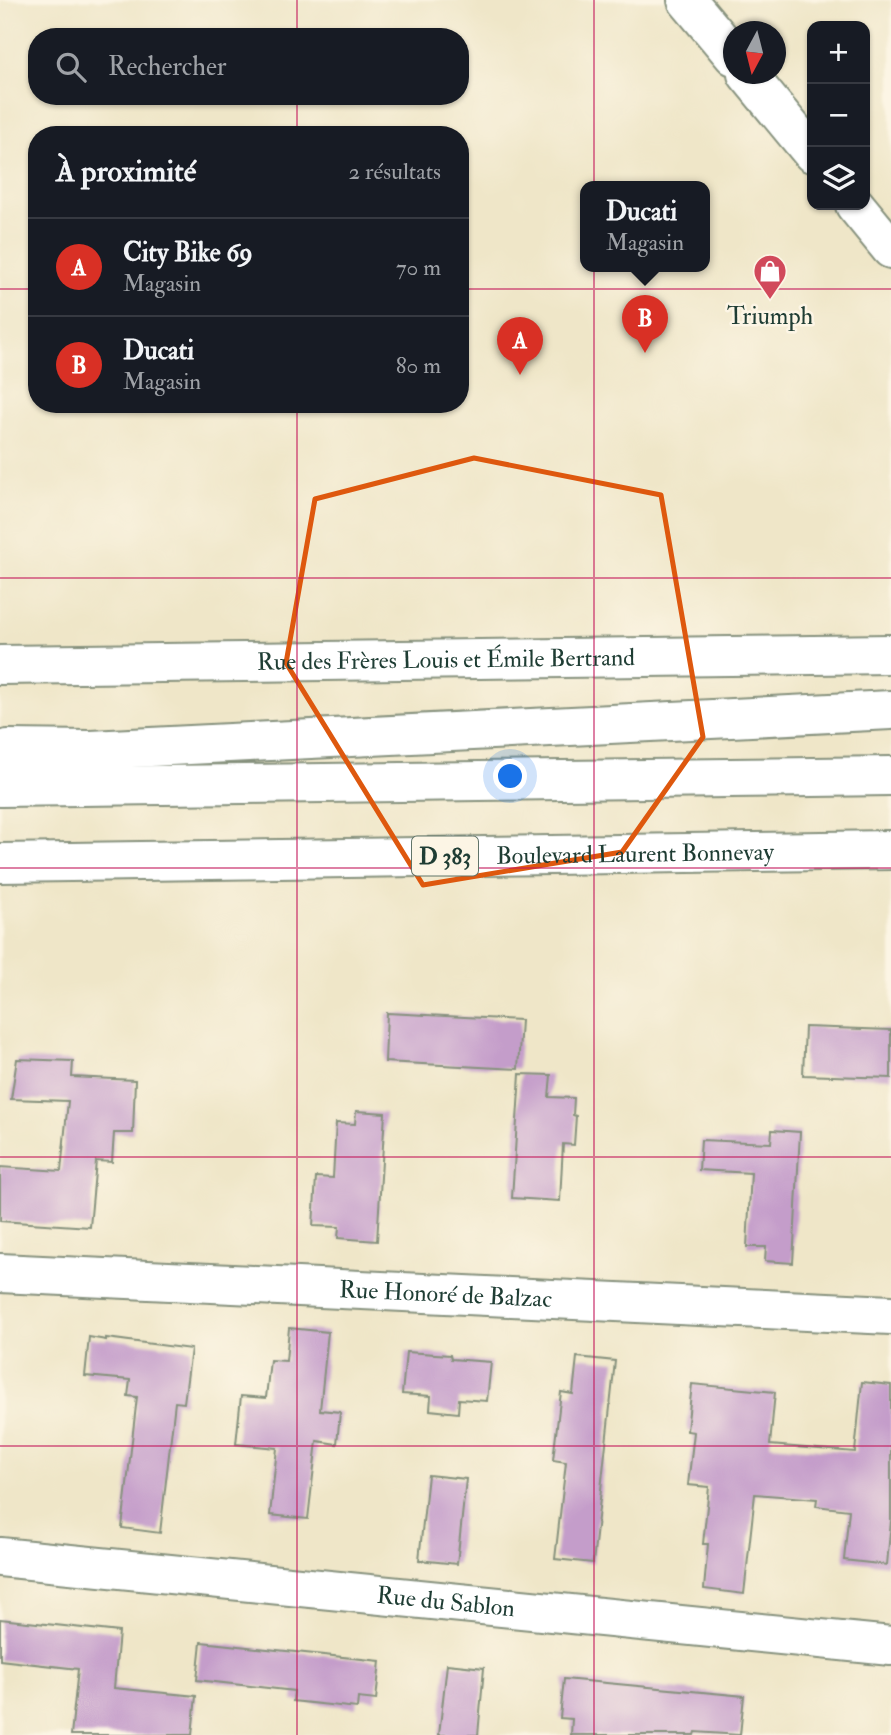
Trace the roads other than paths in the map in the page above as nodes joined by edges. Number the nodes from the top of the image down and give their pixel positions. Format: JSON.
{"nodes":[{"id":1,"x":687,"y":0,"type":"edge"},
{"id":2,"x":723,"y":44,"type":"edge"},
{"id":3,"x":755,"y":84,"type":"edge"},
{"id":4,"x":807,"y":147,"type":"edge"},
{"id":5,"x":859,"y":210,"type":"edge"},
{"id":6,"x":891,"y":249,"type":"edge"},
{"id":7,"x":891,"y":654,"type":"edge"},
{"id":8,"x":0,"y":665,"type":"edge"},
{"id":9,"x":891,"y":710,"type":"edge"},
{"id":10,"x":0,"y":752,"type":"edge"},
{"id":11,"x":891,"y":776,"type":"edge"},
{"id":12,"x":0,"y":786,"type":"edge"},
{"id":13,"x":852,"y":850,"type":"junction"},
{"id":14,"x":891,"y":850,"type":"edge"},
{"id":15,"x":891,"y":857,"type":"edge"},
{"id":16,"x":0,"y":863,"type":"edge"},
{"id":17,"x":0,"y":1273,"type":"edge"},
{"id":18,"x":891,"y":1315,"type":"edge"},
{"id":19,"x":0,"y":1557,"type":"edge"},
{"id":20,"x":891,"y":1646,"type":"edge"}],
"edges":[{"from":1,"to":2,"type":"main road"},
{"from":3,"to":4,"type":"main road"},
{"from":5,"to":6,"type":"main road"},
{"from":7,"to":8,"type":"main road","name":"Rue des Frères Louis et Émile Bertrand"},
{"from":9,"to":10,"type":"main road"},
{"from":11,"to":12,"type":"main road"},
{"from":13,"to":14,"type":"main road","name":"Boulevard Laurent Bonnevay","number":"D 383"},
{"from":13,"to":15,"type":"main road"},
{"from":13,"to":16,"type":"main road","name":"Boulevard Laurent Bonnevay","number":"D 383"},
{"from":17,"to":18,"type":"main road","name":"Rue Honoré de Balzac"},
{"from":19,"to":20,"type":"main road","name":"Rue du Sablon"}]}
